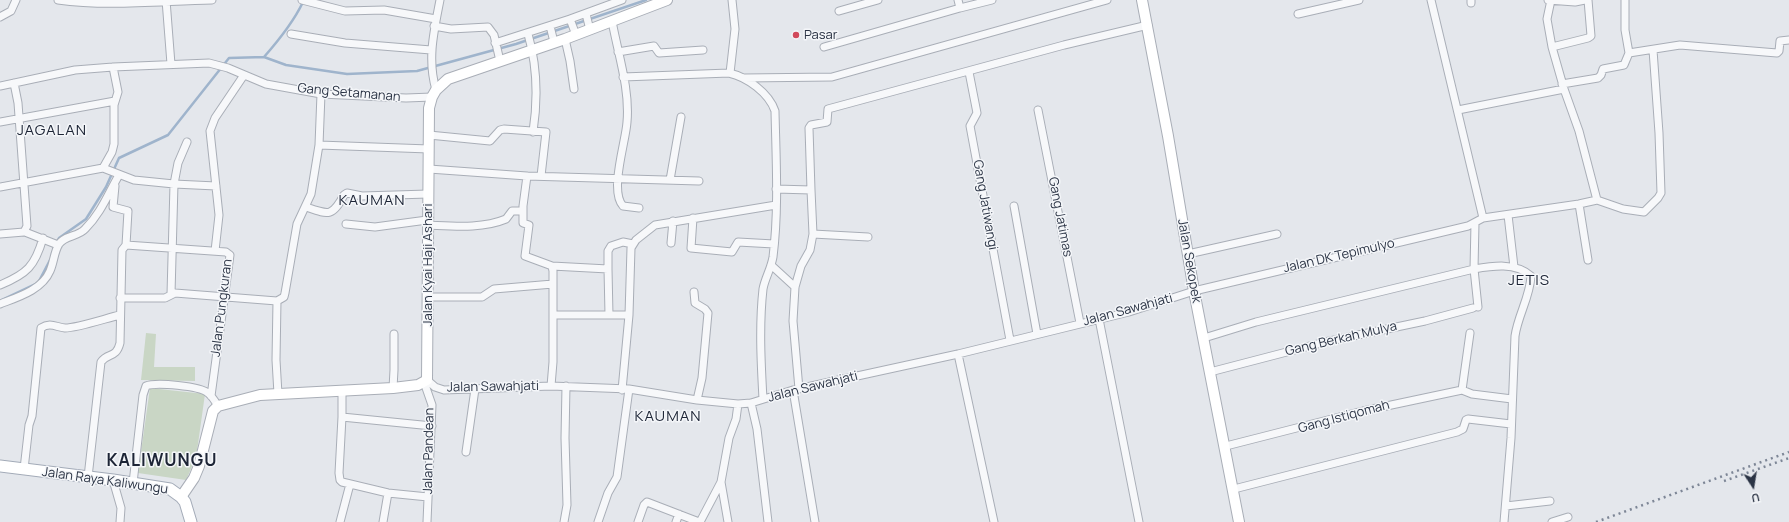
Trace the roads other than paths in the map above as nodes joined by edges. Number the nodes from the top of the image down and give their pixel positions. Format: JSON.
{"nodes":[{"id":1,"x":16,"y":0,"type":"edge"},
{"id":2,"x":58,"y":0,"type":"edge"},
{"id":3,"x":212,"y":0,"type":"edge"},
{"id":4,"x":440,"y":0,"type":"edge"},
{"id":5,"x":622,"y":0,"type":"edge"},
{"id":6,"x":667,"y":0,"type":"edge"},
{"id":7,"x":732,"y":0,"type":"edge"},
{"id":8,"x":878,"y":0,"type":"edge"},
{"id":9,"x":958,"y":0,"type":"edge"},
{"id":10,"x":992,"y":0,"type":"edge"},
{"id":11,"x":1107,"y":0,"type":"edge"},
{"id":12,"x":1144,"y":0,"type":"edge"},
{"id":13,"x":1359,"y":0,"type":"edge"},
{"id":14,"x":1431,"y":0,"type":"edge"},
{"id":15,"x":1550,"y":0,"type":"edge"},
{"id":16,"x":1585,"y":0,"type":"edge"},
{"id":17,"x":1588,"y":0,"type":"edge"},
{"id":18,"x":1625,"y":0,"type":"edge"},
{"id":19,"x":166,"y":1,"type":"edge"},
{"id":20,"x":308,"y":1,"type":"edge"},
{"id":21,"x":655,"y":2,"type":"edge"},
{"id":22,"x":960,"y":8,"type":"junction"},
{"id":23,"x":839,"y":11,"type":"dead end"},
{"id":24,"x":586,"y":14,"type":"junction"},
{"id":25,"x":1298,"y":14,"type":"dead end"},
{"id":26,"x":0,"y":17,"type":"edge"},
{"id":27,"x":570,"y":20,"type":"junction"},
{"id":28,"x":612,"y":22,"type":"junction"},
{"id":29,"x":435,"y":23,"type":"junction"},
{"id":30,"x":1148,"y":25,"type":"junction"},
{"id":31,"x":550,"y":26,"type":"junction"},
{"id":32,"x":589,"y":27,"type":"junction"},
{"id":33,"x":575,"y":32,"type":"junction"},
{"id":34,"x":291,"y":34,"type":"dead end"},
{"id":35,"x":528,"y":34,"type":"junction"},
{"id":36,"x":565,"y":39,"type":"junction"},
{"id":37,"x":554,"y":40,"type":"junction"},
{"id":38,"x":1789,"y":40,"type":"edge"},
{"id":39,"x":495,"y":45,"type":"junction"},
{"id":40,"x":532,"y":47,"type":"junction"},
{"id":41,"x":824,"y":48,"type":"dead end"},
{"id":42,"x":1552,"y":48,"type":"junction"},
{"id":43,"x":431,"y":50,"type":"junction"},
{"id":44,"x":704,"y":50,"type":"dead end"},
{"id":45,"x":1653,"y":50,"type":"junction"},
{"id":46,"x":618,"y":52,"type":"junction"},
{"id":47,"x":1629,"y":53,"type":"junction"},
{"id":48,"x":499,"y":59,"type":"junction"},
{"id":49,"x":170,"y":64,"type":"junction"},
{"id":50,"x":113,"y":66,"type":"junction"},
{"id":51,"x":969,"y":72,"type":"junction"},
{"id":52,"x":730,"y":74,"type":"junction"},
{"id":53,"x":244,"y":75,"type":"junction"},
{"id":54,"x":623,"y":77,"type":"junction"},
{"id":55,"x":744,"y":78,"type":"junction"},
{"id":56,"x":14,"y":83,"type":"junction"},
{"id":57,"x":0,"y":86,"type":"edge"},
{"id":58,"x":1563,"y":87,"type":"junction"},
{"id":59,"x":574,"y":89,"type":"dead end"},
{"id":60,"x":434,"y":93,"type":"junction"},
{"id":61,"x":321,"y":94,"type":"junction"},
{"id":62,"x":115,"y":101,"type":"junction"},
{"id":63,"x":1038,"y":110,"type":"dead end"},
{"id":64,"x":1458,"y":110,"type":"junction"},
{"id":65,"x":681,"y":117,"type":"dead end"},
{"id":66,"x":19,"y":118,"type":"junction"},
{"id":67,"x":0,"y":122,"type":"edge"},
{"id":68,"x":533,"y":132,"type":"junction"},
{"id":69,"x":429,"y":134,"type":"junction"},
{"id":70,"x":187,"y":142,"type":"dead end"},
{"id":71,"x":319,"y":145,"type":"junction"},
{"id":72,"x":428,"y":149,"type":"junction"},
{"id":73,"x":104,"y":169,"type":"junction"},
{"id":74,"x":429,"y":169,"type":"junction"},
{"id":75,"x":118,"y":176,"type":"junction"},
{"id":76,"x":528,"y":176,"type":"junction"},
{"id":77,"x":541,"y":176,"type":"junction"},
{"id":78,"x":618,"y":180,"type":"junction"},
{"id":79,"x":670,"y":180,"type":"junction"},
{"id":80,"x":698,"y":181,"type":"dead end"},
{"id":81,"x":24,"y":183,"type":"junction"},
{"id":82,"x":174,"y":184,"type":"junction"},
{"id":83,"x":216,"y":186,"type":"junction"},
{"id":84,"x":0,"y":187,"type":"edge"},
{"id":85,"x":776,"y":189,"type":"junction"},
{"id":86,"x":811,"y":190,"type":"junction"},
{"id":87,"x":428,"y":194,"type":"junction"},
{"id":88,"x":1597,"y":200,"type":"junction"},
{"id":89,"x":1579,"y":204,"type":"junction"},
{"id":90,"x":776,"y":205,"type":"junction"},
{"id":91,"x":306,"y":206,"type":"junction"},
{"id":92,"x":1014,"y":206,"type":"dead end"},
{"id":93,"x":639,"y":208,"type":"dead end"},
{"id":94,"x":522,"y":210,"type":"junction"},
{"id":95,"x":1508,"y":215,"type":"junction"},
{"id":96,"x":693,"y":218,"type":"junction"},
{"id":97,"x":1483,"y":218,"type":"junction"},
{"id":98,"x":673,"y":221,"type":"junction"},
{"id":99,"x":427,"y":223,"type":"junction"},
{"id":100,"x":1475,"y":223,"type":"junction"},
{"id":101,"x":346,"y":224,"type":"dead end"},
{"id":102,"x":25,"y":232,"type":"junction"},
{"id":103,"x":0,"y":234,"type":"edge"},
{"id":104,"x":813,"y":234,"type":"junction"},
{"id":105,"x":1277,"y":234,"type":"dead end"},
{"id":106,"x":868,"y":236,"type":"dead end"},
{"id":107,"x":45,"y":239,"type":"junction"},
{"id":108,"x":671,"y":243,"type":"dead end"},
{"id":109,"x":57,"y":244,"type":"junction"},
{"id":110,"x":633,"y":244,"type":"junction"},
{"id":111,"x":774,"y":244,"type":"junction"},
{"id":112,"x":126,"y":246,"type":"junction"},
{"id":113,"x":172,"y":248,"type":"junction"},
{"id":114,"x":215,"y":251,"type":"junction"},
{"id":115,"x":1188,"y":254,"type":"junction"},
{"id":116,"x":1588,"y":260,"type":"dead end"},
{"id":117,"x":771,"y":265,"type":"junction"},
{"id":118,"x":552,"y":266,"type":"junction"},
{"id":119,"x":1514,"y":267,"type":"junction"},
{"id":120,"x":1474,"y":268,"type":"junction"},
{"id":121,"x":608,"y":269,"type":"junction"},
{"id":122,"x":553,"y":284,"type":"junction"},
{"id":123,"x":0,"y":285,"type":"edge"},
{"id":124,"x":795,"y":287,"type":"junction"},
{"id":125,"x":1194,"y":291,"type":"junction"},
{"id":126,"x":694,"y":292,"type":"dead end"},
{"id":127,"x":171,"y":294,"type":"junction"},
{"id":128,"x":428,"y":297,"type":"junction"},
{"id":129,"x":120,"y":298,"type":"junction"},
{"id":130,"x":225,"y":298,"type":"junction"},
{"id":131,"x":277,"y":301,"type":"junction"},
{"id":132,"x":0,"y":304,"type":"edge"},
{"id":133,"x":120,"y":315,"type":"junction"},
{"id":134,"x":553,"y":315,"type":"junction"},
{"id":135,"x":609,"y":315,"type":"junction"},
{"id":136,"x":629,"y":315,"type":"junction"},
{"id":137,"x":1099,"y":319,"type":"junction"},
{"id":138,"x":1080,"y":323,"type":"junction"},
{"id":139,"x":1470,"y":333,"type":"dead end"},
{"id":140,"x":394,"y":334,"type":"dead end"},
{"id":141,"x":1037,"y":334,"type":"junction"},
{"id":142,"x":1204,"y":338,"type":"junction"},
{"id":143,"x":1010,"y":340,"type":"junction"},
{"id":144,"x":958,"y":354,"type":"junction"},
{"id":145,"x":1213,"y":371,"type":"junction"},
{"id":146,"x":425,"y":381,"type":"junction"},
{"id":147,"x":551,"y":386,"type":"junction"},
{"id":148,"x":566,"y":386,"type":"junction"},
{"id":149,"x":393,"y":388,"type":"junction"},
{"id":150,"x":475,"y":389,"type":"junction"},
{"id":151,"x":625,"y":389,"type":"junction"},
{"id":152,"x":796,"y":389,"type":"junction"},
{"id":153,"x":1462,"y":390,"type":"junction"},
{"id":154,"x":342,"y":392,"type":"junction"},
{"id":155,"x":278,"y":394,"type":"junction"},
{"id":156,"x":211,"y":396,"type":"junction"},
{"id":157,"x":763,"y":399,"type":"junction"},
{"id":158,"x":1512,"y":399,"type":"junction"},
{"id":159,"x":696,"y":400,"type":"junction"},
{"id":160,"x":751,"y":403,"type":"junction"},
{"id":161,"x":738,"y":404,"type":"junction"},
{"id":162,"x":218,"y":406,"type":"junction"},
{"id":163,"x":342,"y":417,"type":"junction"},
{"id":164,"x":1511,"y":424,"type":"junction"},
{"id":165,"x":432,"y":426,"type":"junction"},
{"id":166,"x":1226,"y":446,"type":"junction"},
{"id":167,"x":466,"y":452,"type":"dead end"},
{"id":168,"x":0,"y":466,"type":"edge"},
{"id":169,"x":24,"y":470,"type":"junction"},
{"id":170,"x":88,"y":477,"type":"junction"},
{"id":171,"x":113,"y":480,"type":"junction"},
{"id":172,"x":133,"y":482,"type":"junction"},
{"id":173,"x":721,"y":482,"type":"junction"},
{"id":174,"x":350,"y":484,"type":"junction"},
{"id":175,"x":1234,"y":489,"type":"junction"},
{"id":176,"x":388,"y":493,"type":"junction"},
{"id":177,"x":181,"y":497,"type":"junction"},
{"id":178,"x":428,"y":497,"type":"junction"},
{"id":179,"x":1550,"y":501,"type":"dead end"},
{"id":180,"x":1506,"y":506,"type":"junction"},
{"id":181,"x":679,"y":514,"type":"junction"},
{"id":182,"x":1568,"y":517,"type":"dead end"},
{"id":183,"x":120,"y":522,"type":"edge"},
{"id":184,"x":191,"y":522,"type":"edge"},
{"id":185,"x":340,"y":522,"type":"edge"},
{"id":186,"x":383,"y":522,"type":"edge"},
{"id":187,"x":427,"y":522,"type":"edge"},
{"id":188,"x":564,"y":522,"type":"edge"},
{"id":189,"x":598,"y":522,"type":"edge"},
{"id":190,"x":638,"y":522,"type":"edge"},
{"id":191,"x":676,"y":522,"type":"edge"},
{"id":192,"x":700,"y":522,"type":"edge"},
{"id":193,"x":728,"y":522,"type":"edge"},
{"id":194,"x":768,"y":522,"type":"edge"},
{"id":195,"x":815,"y":522,"type":"edge"},
{"id":196,"x":994,"y":522,"type":"edge"},
{"id":197,"x":1139,"y":522,"type":"edge"},
{"id":198,"x":1239,"y":522,"type":"edge"},
{"id":199,"x":1504,"y":522,"type":"edge"},
{"id":200,"x":1552,"y":522,"type":"edge"}],
"edges":[{"from":1,"to":26,"type":"street"},
{"from":2,"to":19,"type":"street"},
{"from":3,"to":19,"type":"street"},
{"from":4,"to":29,"type":"street"},
{"from":5,"to":24,"type":"street"},
{"from":6,"to":21,"type":"main road"},
{"from":7,"to":52,"type":"street"},
{"from":8,"to":23,"type":"street"},
{"from":9,"to":22,"type":"street"},
{"from":10,"to":22,"type":"street"},
{"from":11,"to":55,"type":"street"},
{"from":12,"to":30,"type":"main road","name":"Jalan Sekopek"},
{"from":13,"to":25,"type":"street"},
{"from":14,"to":64,"type":"street"},
{"from":15,"to":16,"type":"street"},
{"from":15,"to":42,"type":"street"},
{"from":17,"to":42,"type":"street"},
{"from":18,"to":47,"type":"street"},
{"from":19,"to":49,"type":"street"},
{"from":20,"to":29,"type":"street"},
{"from":21,"to":28,"type":"main road"},
{"from":22,"to":41,"type":"street"},
{"from":24,"to":27,"type":"street"},
{"from":24,"to":32,"type":"street"},
{"from":27,"to":31,"type":"street"},
{"from":27,"to":33,"type":"street"},
{"from":28,"to":32,"type":"main road"},
{"from":28,"to":46,"type":"street"},
{"from":29,"to":39,"type":"street"},
{"from":29,"to":43,"type":"street"},
{"from":30,"to":51,"type":"street"},
{"from":30,"to":115,"type":"main road","name":"Jalan Sekopek"},
{"from":31,"to":35,"type":"street"},
{"from":31,"to":37,"type":"street"},
{"from":32,"to":33,"type":"main road"},
{"from":33,"to":36,"type":"main road"},
{"from":34,"to":43,"type":"street"},
{"from":35,"to":39,"type":"street"},
{"from":35,"to":40,"type":"street"},
{"from":36,"to":37,"type":"main road"},
{"from":36,"to":59,"type":"street"},
{"from":37,"to":40,"type":"main road"},
{"from":38,"to":45,"type":"street"},
{"from":39,"to":48,"type":"street"},
{"from":40,"to":48,"type":"main road"},
{"from":40,"to":68,"type":"street"},
{"from":42,"to":58,"type":"street"},
{"from":43,"to":60,"type":"street"},
{"from":44,"to":46,"type":"street"},
{"from":45,"to":47,"type":"street"},
{"from":45,"to":88,"type":"street"},
{"from":46,"to":54,"type":"street"},
{"from":47,"to":58,"type":"street"},
{"from":48,"to":60,"type":"main road"},
{"from":49,"to":50,"type":"street"},
{"from":49,"to":53,"type":"street","name":"Gang Setamanan"},
{"from":50,"to":56,"type":"street"},
{"from":50,"to":62,"type":"street"},
{"from":51,"to":86,"type":"street"},
{"from":51,"to":143,"type":"street","name":"Gang Jatiwangi"},
{"from":52,"to":54,"type":"street"},
{"from":52,"to":55,"type":"street"},
{"from":53,"to":61,"type":"street","name":"Gang Setamanan"},
{"from":53,"to":83,"type":"street","name":"Jalan Pungkuran"},
{"from":54,"to":78,"type":"street"},
{"from":55,"to":85,"type":"street"},
{"from":56,"to":57,"type":"street"},
{"from":56,"to":66,"type":"street"},
{"from":58,"to":64,"type":"street"},
{"from":58,"to":88,"type":"street"},
{"from":60,"to":61,"type":"street","name":"Gang Setamanan"},
{"from":60,"to":69,"type":"main road","name":"Jalan Kyai Haji Ashari"},
{"from":61,"to":71,"type":"street"},
{"from":62,"to":66,"type":"street"},
{"from":62,"to":73,"type":"street"},
{"from":63,"to":138,"type":"street","name":"Gang Jatimas"},
{"from":64,"to":97,"type":"street"},
{"from":65,"to":79,"type":"street"},
{"from":66,"to":67,"type":"street"},
{"from":66,"to":81,"type":"street"},
{"from":68,"to":69,"type":"street"},
{"from":68,"to":77,"type":"street"},
{"from":69,"to":72,"type":"main road","name":"Jalan Kyai Haji Ashari"},
{"from":70,"to":82,"type":"street"},
{"from":71,"to":72,"type":"street"},
{"from":71,"to":91,"type":"street"},
{"from":72,"to":74,"type":"main road","name":"Jalan Kyai Haji Ashari"},
{"from":73,"to":75,"type":"street"},
{"from":73,"to":81,"type":"street"},
{"from":74,"to":76,"type":"street"},
{"from":74,"to":87,"type":"main road","name":"Jalan Kyai Haji Ashari"},
{"from":75,"to":82,"type":"street"},
{"from":75,"to":109,"type":"street"},
{"from":75,"to":112,"type":"street"},
{"from":76,"to":77,"type":"street"},
{"from":76,"to":94,"type":"street"},
{"from":77,"to":78,"type":"street"},
{"from":78,"to":79,"type":"street"},
{"from":78,"to":93,"type":"street"},
{"from":79,"to":80,"type":"street"},
{"from":81,"to":84,"type":"street"},
{"from":81,"to":102,"type":"street"},
{"from":82,"to":83,"type":"street"},
{"from":82,"to":113,"type":"street"},
{"from":83,"to":114,"type":"street","name":"Jalan Pungkuran"},
{"from":85,"to":86,"type":"street"},
{"from":85,"to":90,"type":"street"},
{"from":86,"to":104,"type":"street"},
{"from":87,"to":91,"type":"street"},
{"from":87,"to":99,"type":"main road","name":"Jalan Kyai Haji Ashari"},
{"from":88,"to":89,"type":"street"},
{"from":89,"to":95,"type":"street"},
{"from":89,"to":116,"type":"street"},
{"from":90,"to":96,"type":"street"},
{"from":90,"to":111,"type":"street"},
{"from":91,"to":131,"type":"street"},
{"from":92,"to":141,"type":"street"},
{"from":94,"to":99,"type":"street"},
{"from":94,"to":118,"type":"street"},
{"from":95,"to":97,"type":"street"},
{"from":95,"to":119,"type":"street"},
{"from":96,"to":98,"type":"street"},
{"from":96,"to":111,"type":"street"},
{"from":97,"to":100,"type":"street","name":"Jalan DK Tepimulyo"},
{"from":98,"to":108,"type":"street"},
{"from":98,"to":110,"type":"street"},
{"from":99,"to":101,"type":"street"},
{"from":99,"to":128,"type":"main road","name":"Jalan Kyai Haji Ashari"},
{"from":100,"to":120,"type":"street"},
{"from":100,"to":125,"type":"street","name":"Jalan DK Tepimulyo"},
{"from":102,"to":103,"type":"street"},
{"from":102,"to":107,"type":"street"},
{"from":104,"to":106,"type":"street"},
{"from":104,"to":124,"type":"street"},
{"from":105,"to":115,"type":"street"},
{"from":107,"to":109,"type":"street"},
{"from":107,"to":123,"type":"street"},
{"from":109,"to":132,"type":"street"},
{"from":110,"to":121,"type":"street"},
{"from":110,"to":136,"type":"street"},
{"from":111,"to":117,"type":"street"},
{"from":112,"to":113,"type":"street"},
{"from":112,"to":129,"type":"street"},
{"from":113,"to":114,"type":"street"},
{"from":113,"to":127,"type":"street"},
{"from":114,"to":130,"type":"street","name":"Jalan Pungkuran"},
{"from":115,"to":125,"type":"main road","name":"Jalan Sekopek"},
{"from":117,"to":124,"type":"street"},
{"from":117,"to":157,"type":"street"},
{"from":118,"to":121,"type":"street"},
{"from":118,"to":122,"type":"street"},
{"from":119,"to":120,"type":"street"},
{"from":119,"to":158,"type":"street"},
{"from":120,"to":142,"type":"street"},
{"from":120,"to":145,"type":"street","name":"Gang Berkah Mulya"},
{"from":121,"to":135,"type":"street"},
{"from":122,"to":128,"type":"street"},
{"from":122,"to":134,"type":"street"},
{"from":124,"to":152,"type":"street"},
{"from":125,"to":137,"type":"street","name":"Jalan Sawahjati"},
{"from":125,"to":142,"type":"main road","name":"Jalan Sekopek"},
{"from":126,"to":159,"type":"street"},
{"from":127,"to":129,"type":"street"},
{"from":127,"to":130,"type":"street"},
{"from":128,"to":146,"type":"main road","name":"Jalan Kyai Haji Ashari"},
{"from":129,"to":133,"type":"street"},
{"from":130,"to":131,"type":"street"},
{"from":130,"to":156,"type":"street","name":"Jalan Pungkuran"},
{"from":131,"to":155,"type":"street"},
{"from":133,"to":169,"type":"street"},
{"from":133,"to":170,"type":"street"},
{"from":134,"to":135,"type":"street"},
{"from":134,"to":147,"type":"street"},
{"from":135,"to":136,"type":"street"},
{"from":136,"to":151,"type":"street"},
{"from":137,"to":138,"type":"street","name":"Jalan Sawahjati"},
{"from":137,"to":197,"type":"street"},
{"from":138,"to":141,"type":"street","name":"Jalan Sawahjati"},
{"from":139,"to":153,"type":"street"},
{"from":140,"to":149,"type":"street"},
{"from":141,"to":143,"type":"street","name":"Jalan Sawahjati"},
{"from":142,"to":145,"type":"main road","name":"Jalan Sekopek"},
{"from":143,"to":144,"type":"street","name":"Jalan Sawahjati"},
{"from":144,"to":152,"type":"street","name":"Jalan Sawahjati"},
{"from":144,"to":196,"type":"street"},
{"from":145,"to":166,"type":"main road","name":"Jalan Sekopek"},
{"from":146,"to":149,"type":"main road"},
{"from":146,"to":150,"type":"street","name":"Jalan Sawahjati"},
{"from":146,"to":165,"type":"street","name":"Jalan Pandean"},
{"from":147,"to":148,"type":"street","name":"Jalan Sawahjati"},
{"from":147,"to":150,"type":"street","name":"Jalan Sawahjati"},
{"from":148,"to":151,"type":"street","name":"Jalan Sawahjati"},
{"from":148,"to":188,"type":"street"},
{"from":149,"to":154,"type":"main road"},
{"from":150,"to":167,"type":"street"},
{"from":151,"to":159,"type":"street","name":"Jalan Sawahjati"},
{"from":151,"to":189,"type":"street"},
{"from":152,"to":157,"type":"street","name":"Jalan Sawahjati"},
{"from":152,"to":195,"type":"street"},
{"from":153,"to":158,"type":"street"},
{"from":153,"to":166,"type":"street","name":"Gang Istiqomah"},
{"from":154,"to":155,"type":"main road"},
{"from":154,"to":163,"type":"street"},
{"from":155,"to":162,"type":"main road"},
{"from":156,"to":162,"type":"street"},
{"from":156,"to":172,"type":"street"},
{"from":157,"to":160,"type":"street","name":"Jalan Sawahjati"},
{"from":158,"to":164,"type":"street"},
{"from":159,"to":161,"type":"street","name":"Jalan Sawahjati"},
{"from":160,"to":161,"type":"street","name":"Jalan Sawahjati"},
{"from":160,"to":194,"type":"street"},
{"from":161,"to":173,"type":"street"},
{"from":162,"to":177,"type":"main road"},
{"from":163,"to":165,"type":"street"},
{"from":163,"to":174,"type":"street"},
{"from":164,"to":175,"type":"street"},
{"from":164,"to":180,"type":"street"},
{"from":165,"to":178,"type":"street","name":"Jalan Pandean"},
{"from":166,"to":175,"type":"main road","name":"Jalan Sekopek"},
{"from":168,"to":169,"type":"main road","name":"Jalan Raya Kaliwungu"},
{"from":169,"to":170,"type":"main road","name":"Jalan Raya Kaliwungu"},
{"from":170,"to":171,"type":"main road","name":"Jalan Raya Kaliwungu"},
{"from":171,"to":172,"type":"main road","name":"Jalan Raya Kaliwungu"},
{"from":171,"to":183,"type":"street"},
{"from":172,"to":177,"type":"main road","name":"Jalan Raya Kaliwungu"},
{"from":173,"to":192,"type":"street"},
{"from":173,"to":193,"type":"street"},
{"from":174,"to":176,"type":"street"},
{"from":174,"to":185,"type":"street"},
{"from":175,"to":198,"type":"main road","name":"Jalan Sekopek"},
{"from":176,"to":178,"type":"street"},
{"from":176,"to":186,"type":"street"},
{"from":177,"to":184,"type":"main road","name":"Jalan Raya Kaliwungu"},
{"from":178,"to":187,"type":"street","name":"Jalan Pandean"},
{"from":179,"to":180,"type":"street"},
{"from":180,"to":199,"type":"street"},
{"from":181,"to":190,"type":"street"},
{"from":181,"to":191,"type":"street"},
{"from":181,"to":192,"type":"street"},
{"from":182,"to":200,"type":"street"}]}
